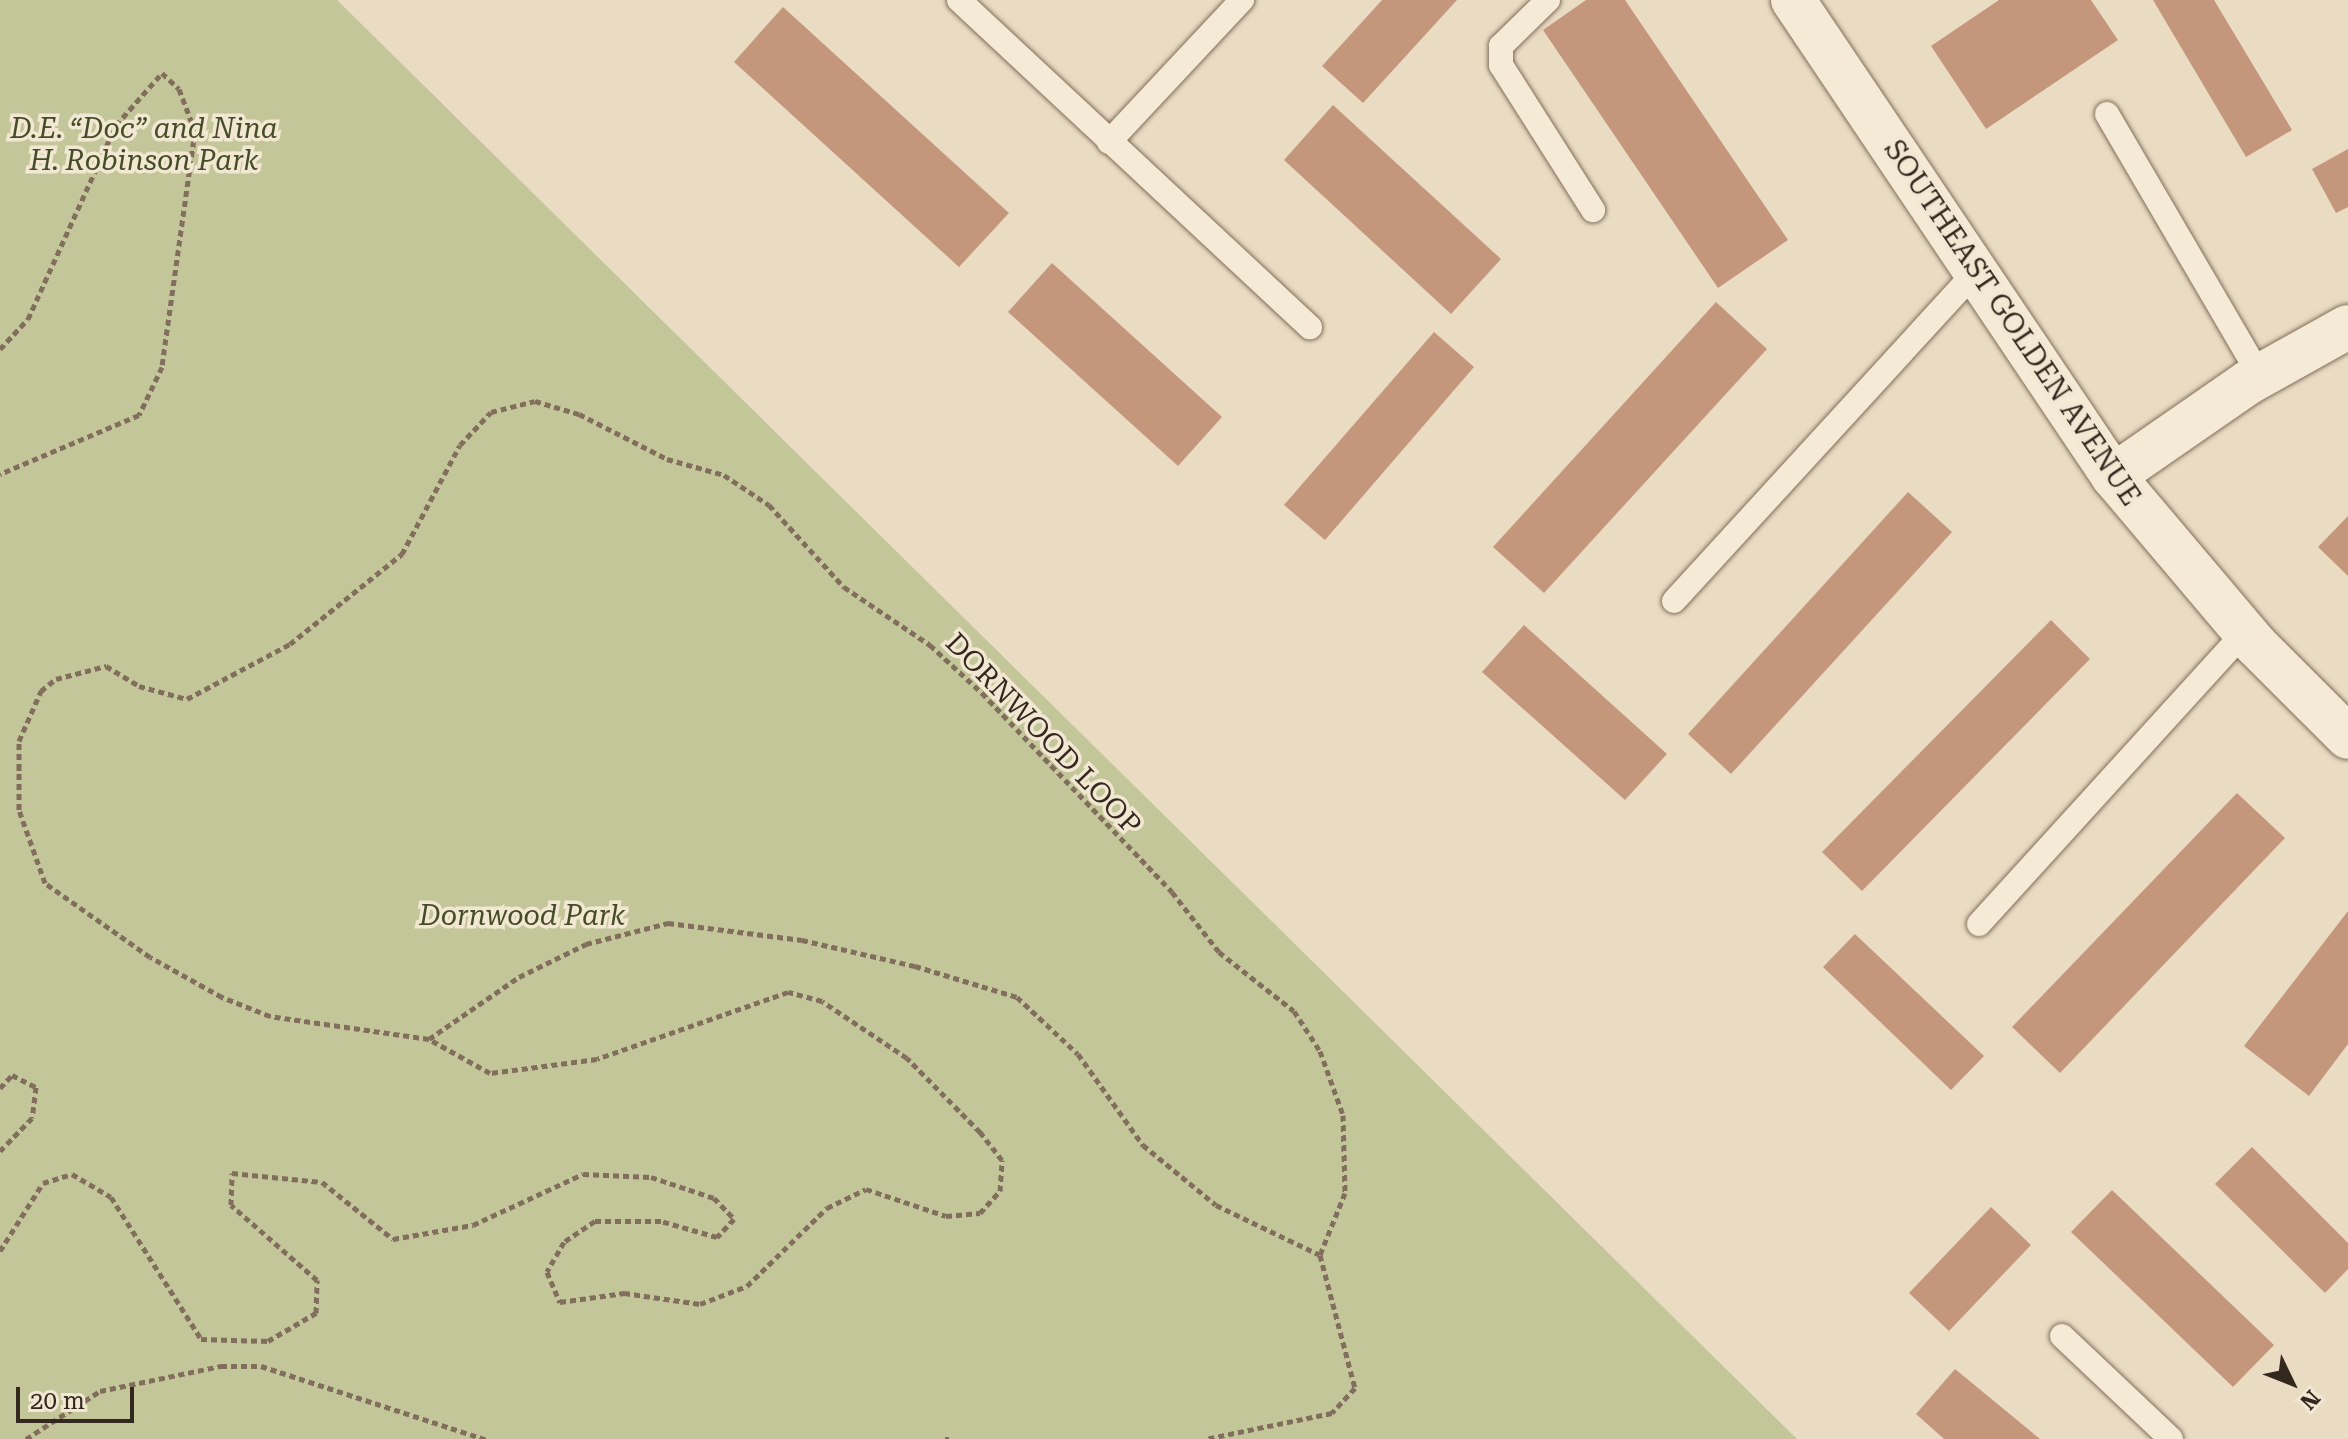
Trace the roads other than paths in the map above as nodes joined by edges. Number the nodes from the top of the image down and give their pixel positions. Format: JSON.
{"nodes":[{"id":1,"x":959,"y":0,"type":"edge"},
{"id":2,"x":1242,"y":0,"type":"edge"},
{"id":3,"x":1548,"y":0,"type":"edge"},
{"id":4,"x":1793,"y":0,"type":"edge"},
{"id":5,"x":2107,"y":114,"type":"dead end"},
{"id":6,"x":1109,"y":142,"type":"junction"},
{"id":7,"x":1593,"y":210,"type":"dead end"},
{"id":8,"x":1975,"y":273,"type":"junction"},
{"id":9,"x":1310,"y":327,"type":"dead end"},
{"id":10,"x":2348,"y":327,"type":"edge"},
{"id":11,"x":2260,"y":376,"type":"junction"},
{"id":12,"x":2113,"y":476,"type":"junction"},
{"id":13,"x":1674,"y":601,"type":"dead end"},
{"id":14,"x":2245,"y":632,"type":"junction"},
{"id":15,"x":2348,"y":737,"type":"edge"},
{"id":16,"x":1979,"y":924,"type":"dead end"},
{"id":17,"x":2062,"y":1336,"type":"dead end"},
{"id":18,"x":2171,"y":1439,"type":"edge"}],
"edges":[{"from":1,"to":6,"type":"lane"},
{"from":2,"to":6,"type":"lane"},
{"from":3,"to":7,"type":"lane"},
{"from":4,"to":8,"type":"street","name":"SOUTHEAST GOLDEN AVENUE"},
{"from":5,"to":11,"type":"lane"},
{"from":6,"to":9,"type":"lane"},
{"from":8,"to":12,"type":"street","name":"SOUTHEAST GOLDEN AVENUE"},
{"from":8,"to":13,"type":"lane"},
{"from":10,"to":11,"type":"street"},
{"from":11,"to":12,"type":"street"},
{"from":12,"to":14,"type":"street","name":"SOUTHEAST GOLDEN AVENUE"},
{"from":14,"to":15,"type":"street","name":"SOUTHEAST GOLDEN AVENUE"},
{"from":14,"to":16,"type":"lane"},
{"from":17,"to":18,"type":"lane"}]}
